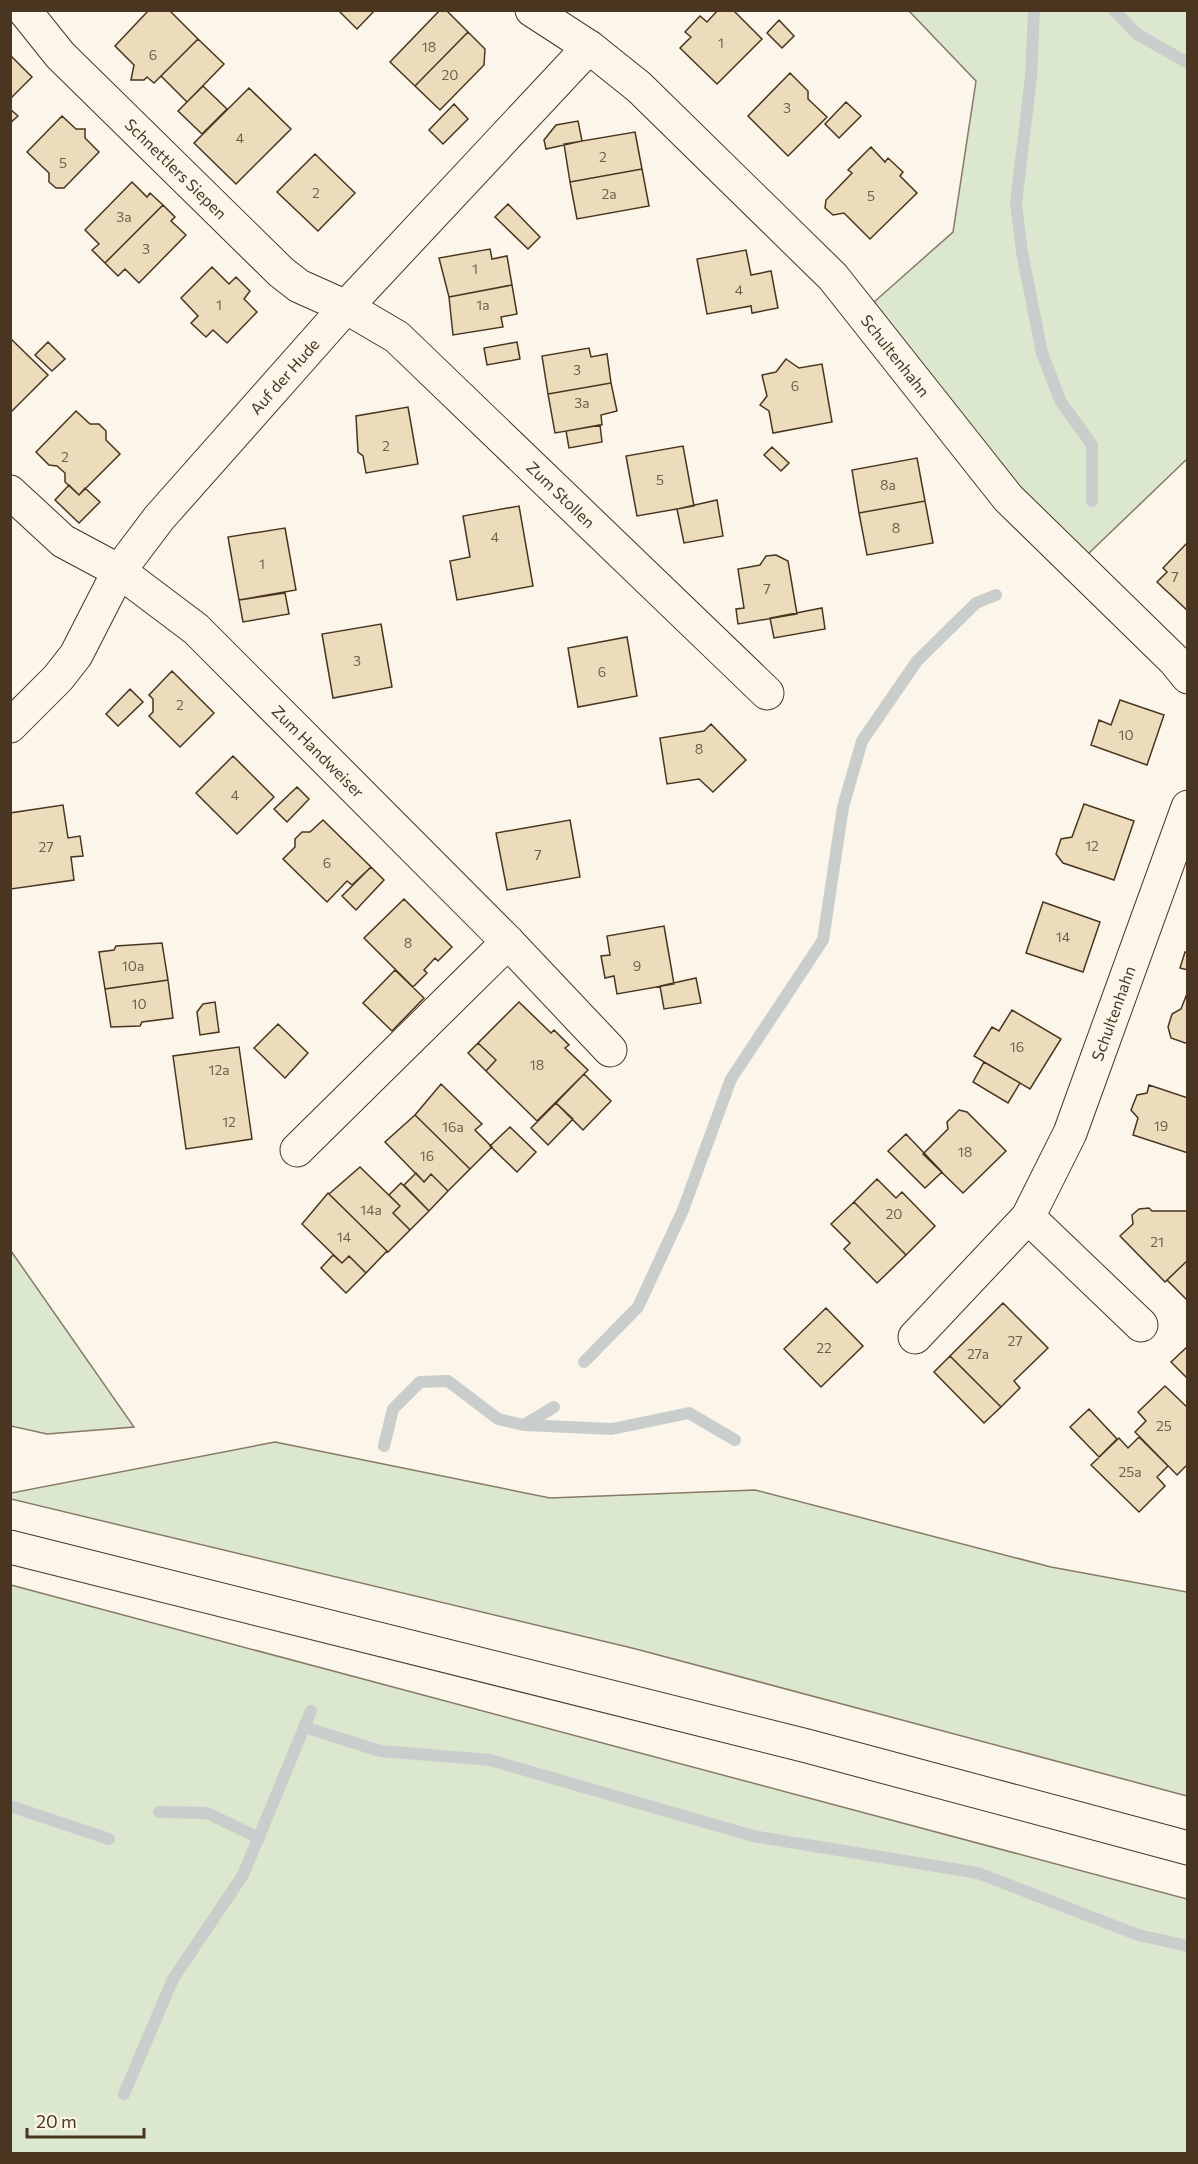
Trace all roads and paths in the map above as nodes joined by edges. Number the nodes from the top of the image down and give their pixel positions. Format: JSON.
{"nodes":[{"id":1,"x":24,"y":10,"type":"edge"},
{"id":2,"x":532,"y":10,"type":"edge"},
{"id":3,"x":589,"y":47,"type":"junction"},
{"id":4,"x":346,"y":307,"type":"junction"},
{"id":5,"x":10,"y":492,"type":"edge"},
{"id":6,"x":119,"y":571,"type":"junction"},
{"id":7,"x":1188,"y":677,"type":"edge"},
{"id":8,"x":767,"y":693,"type":"dead end"},
{"id":9,"x":10,"y":726,"type":"edge"},
{"id":10,"x":1188,"y":807,"type":"edge"},
{"id":11,"x":508,"y":942,"type":"junction"},
{"id":12,"x":610,"y":1050,"type":"dead end"},
{"id":13,"x":297,"y":1150,"type":"dead end"},
{"id":14,"x":1028,"y":1217,"type":"junction"},
{"id":15,"x":1142,"y":1325,"type":"dead end"},
{"id":16,"x":915,"y":1337,"type":"dead end"},
{"id":17,"x":10,"y":1547,"type":"edge"},
{"id":18,"x":1188,"y":1848,"type":"edge"}],
"edges":[{"from":1,"to":4,"type":"street","name":"Schnettlers Siepen"},
{"from":2,"to":3,"type":"street","name":"Schultenhahn"},
{"from":3,"to":4,"type":"street","name":"Auf der Hude"},
{"from":3,"to":7,"type":"street","name":"Schultenhahn"},
{"from":4,"to":6,"type":"street","name":"Auf der Hude"},
{"from":4,"to":8,"type":"street","name":"Zum Stollen"},
{"from":5,"to":6,"type":"street","name":"Zum Handweiser"},
{"from":6,"to":9,"type":"street","name":"Auf der Hude"},
{"from":6,"to":11,"type":"street","name":"Zum Handweiser"},
{"from":10,"to":14,"type":"street","name":"Schultenhahn"},
{"from":11,"to":12,"type":"street","name":"Zum Handweiser"},
{"from":11,"to":13,"type":"street"},
{"from":14,"to":15,"type":"street"},
{"from":14,"to":16,"type":"street","name":"Schultenhahn"},
{"from":17,"to":18,"type":"street"}]}
